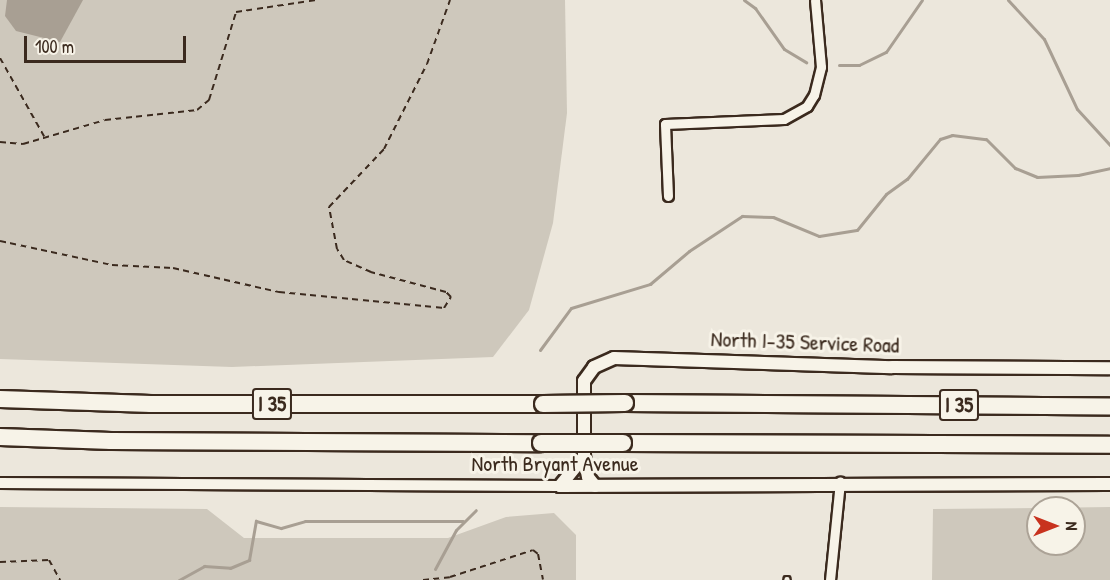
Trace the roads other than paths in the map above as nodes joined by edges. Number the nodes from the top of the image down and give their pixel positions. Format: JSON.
{"nodes":[{"id":1,"x":815,"y":0,"type":"edge"},
{"id":2,"x":668,"y":196,"type":"dead end"},
{"id":3,"x":1110,"y":368,"type":"edge"},
{"id":4,"x":0,"y":399,"type":"edge"},
{"id":5,"x":1110,"y":406,"type":"edge"},
{"id":6,"x":0,"y":436,"type":"edge"},
{"id":7,"x":38,"y":438,"type":"junction"},
{"id":8,"x":0,"y":445,"type":"edge"},
{"id":9,"x":1110,"y":445,"type":"edge"},
{"id":10,"x":584,"y":456,"type":"junction"},
{"id":11,"x":840,"y":482,"type":"junction"},
{"id":12,"x":0,"y":483,"type":"edge"},
{"id":13,"x":1110,"y":484,"type":"edge"},
{"id":14,"x":560,"y":486,"type":"junction"},
{"id":15,"x":595,"y":486,"type":"junction"},
{"id":16,"x":830,"y":580,"type":"edge"}],
"edges":[{"from":1,"to":2,"type":"street"},
{"from":3,"to":10,"type":"main road","name":"North I-35 Service Road"},
{"from":4,"to":5,"type":"highway","number":"I 35","bridge":true},
{"from":6,"to":7,"type":"highway","number":"I 35"},
{"from":7,"to":8,"type":"highway"},
{"from":7,"to":9,"type":"highway","number":"I 35","bridge":true},
{"from":10,"to":14,"type":"main road"},
{"from":10,"to":15,"type":"main road"},
{"from":11,"to":13,"type":"main road","name":"North Bryant Avenue"},
{"from":11,"to":15,"type":"main road","name":"North Bryant Avenue"},
{"from":11,"to":16,"type":"street"},
{"from":12,"to":14,"type":"street","name":"North Bryant Avenue"},
{"from":14,"to":15,"type":"main road","name":"North Bryant Avenue"}]}
